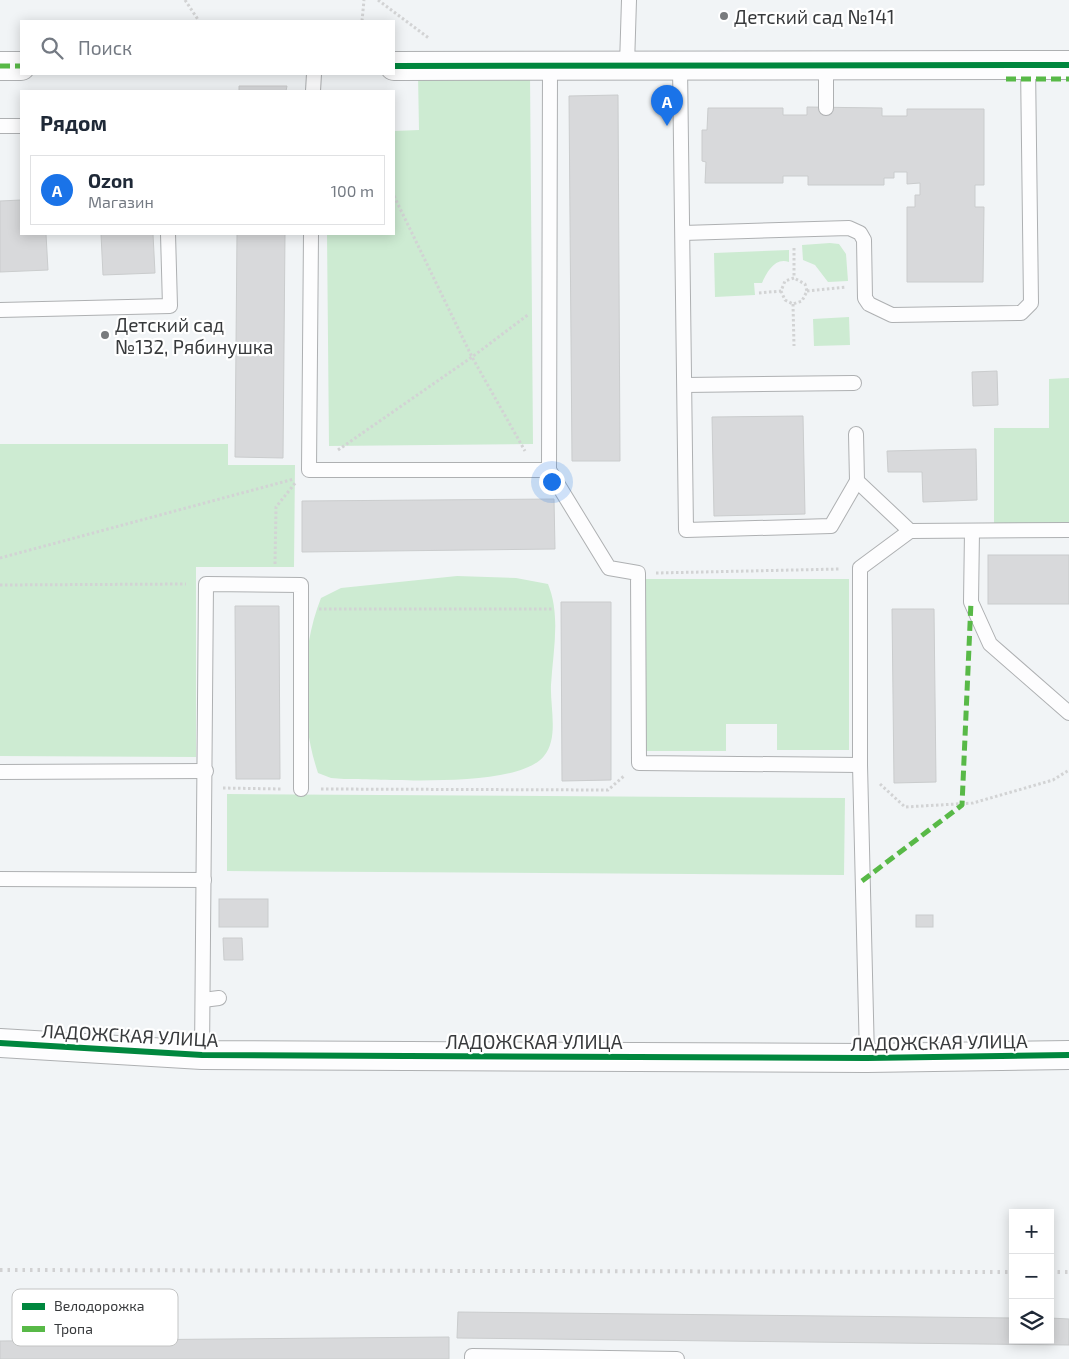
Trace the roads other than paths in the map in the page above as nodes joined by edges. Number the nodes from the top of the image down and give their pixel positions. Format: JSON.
{"nodes":[{"id":1,"x":629,"y":0,"type":"edge"},
{"id":2,"x":826,"y":65,"type":"junction"},
{"id":3,"x":1028,"y":65,"type":"junction"},
{"id":4,"x":1069,"y":65,"type":"edge"},
{"id":5,"x":0,"y":66,"type":"edge"},
{"id":6,"x":20,"y":66,"type":"edge"},
{"id":7,"x":395,"y":66,"type":"edge"},
{"id":8,"x":550,"y":66,"type":"junction"},
{"id":9,"x":627,"y":66,"type":"junction"},
{"id":10,"x":680,"y":66,"type":"junction"},
{"id":11,"x":314,"y":75,"type":"edge"},
{"id":12,"x":313,"y":90,"type":"edge"},
{"id":13,"x":826,"y":108,"type":"dead end"},
{"id":14,"x":0,"y":126,"type":"edge"},
{"id":15,"x":20,"y":126,"type":"edge"},
{"id":16,"x":683,"y":232,"type":"junction"},
{"id":17,"x":168,"y":235,"type":"edge"},
{"id":18,"x":311,"y":235,"type":"edge"},
{"id":19,"x":0,"y":310,"type":"edge"},
{"id":20,"x":854,"y":383,"type":"dead end"},
{"id":21,"x":685,"y":385,"type":"junction"},
{"id":22,"x":856,"y":434,"type":"dead end"},
{"id":23,"x":549,"y":470,"type":"junction"},
{"id":24,"x":857,"y":482,"type":"junction"},
{"id":25,"x":1069,"y":530,"type":"edge"},
{"id":26,"x":910,"y":531,"type":"junction"},
{"id":27,"x":972,"y":531,"type":"junction"},
{"id":28,"x":1069,"y":713,"type":"edge"},
{"id":29,"x":860,"y":765,"type":"junction"},
{"id":30,"x":206,"y":771,"type":"junction"},
{"id":31,"x":0,"y":772,"type":"edge"},
{"id":32,"x":301,"y":789,"type":"road end"},
{"id":33,"x":0,"y":879,"type":"edge"},
{"id":34,"x":204,"y":880,"type":"junction"},
{"id":35,"x":219,"y":998,"type":"dead end"},
{"id":36,"x":202,"y":1000,"type":"junction"},
{"id":37,"x":0,"y":1043,"type":"edge"},
{"id":38,"x":202,"y":1055,"type":"junction"},
{"id":39,"x":1069,"y":1055,"type":"edge"},
{"id":40,"x":867,"y":1058,"type":"junction"},
{"id":41,"x":472,"y":1359,"type":"edge"},
{"id":42,"x":677,"y":1359,"type":"edge"}],
"edges":[{"from":1,"to":9,"type":"lane"},
{"from":2,"to":3,"type":"street"},
{"from":2,"to":10,"type":"street"},
{"from":2,"to":13,"type":"lane"},
{"from":3,"to":4,"type":"street"},
{"from":3,"to":16,"type":"lane"},
{"from":5,"to":6,"type":"street"},
{"from":7,"to":8,"type":"street"},
{"from":8,"to":9,"type":"street"},
{"from":8,"to":23,"type":"lane"},
{"from":9,"to":10,"type":"street"},
{"from":10,"to":16,"type":"lane"},
{"from":11,"to":12,"type":"lane"},
{"from":14,"to":15,"type":"lane"},
{"from":16,"to":21,"type":"lane"},
{"from":17,"to":19,"type":"lane"},
{"from":18,"to":23,"type":"lane"},
{"from":20,"to":21,"type":"lane"},
{"from":21,"to":24,"type":"lane"},
{"from":22,"to":24,"type":"lane"},
{"from":23,"to":29,"type":"lane"},
{"from":24,"to":26,"type":"lane"},
{"from":25,"to":27,"type":"lane"},
{"from":26,"to":27,"type":"lane"},
{"from":26,"to":29,"type":"lane"},
{"from":27,"to":28,"type":"lane"},
{"from":29,"to":40,"type":"lane"},
{"from":30,"to":31,"type":"lane"},
{"from":30,"to":32,"type":"lane"},
{"from":30,"to":34,"type":"lane"},
{"from":33,"to":34,"type":"lane"},
{"from":34,"to":36,"type":"lane"},
{"from":35,"to":36,"type":"lane"},
{"from":36,"to":38,"type":"lane"},
{"from":37,"to":38,"type":"street","name":"ЛАДОЖСКАЯ УЛИЦА"},
{"from":38,"to":40,"type":"street","name":"ЛАДОЖСКАЯ УЛИЦА"},
{"from":39,"to":40,"type":"street","name":"ЛАДОЖСКАЯ УЛИЦА"},
{"from":41,"to":42,"type":"lane"}]}
